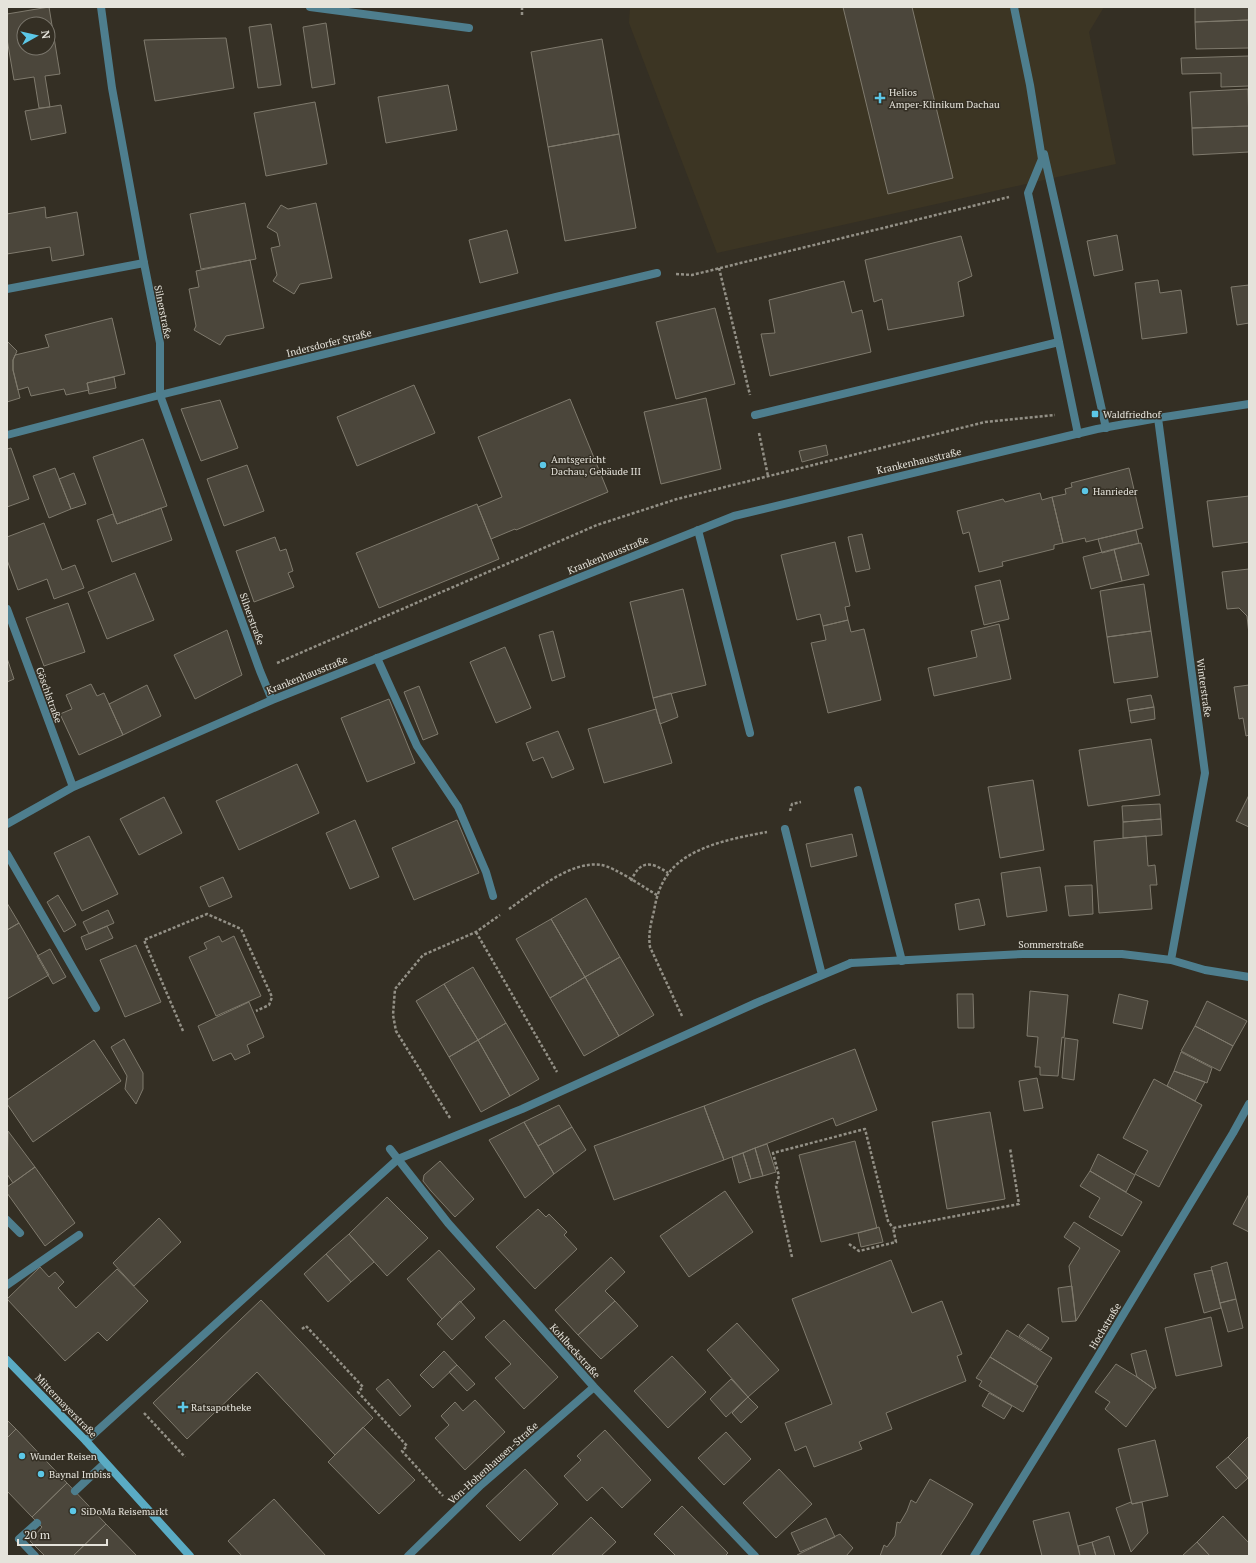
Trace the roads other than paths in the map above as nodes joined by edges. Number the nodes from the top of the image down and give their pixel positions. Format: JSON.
{"nodes":[{"id":1,"x":101,"y":7,"type":"edge"},
{"id":2,"x":310,"y":7,"type":"edge"},
{"id":3,"x":1014,"y":7,"type":"edge"},
{"id":4,"x":469,"y":28,"type":"dead end"},
{"id":5,"x":1030,"y":85,"type":"junction"},
{"id":6,"x":144,"y":263,"type":"junction"},
{"id":7,"x":657,"y":273,"type":"road end"},
{"id":8,"x":7,"y":289,"type":"edge"},
{"id":9,"x":1059,"y":342,"type":"junction"},
{"id":10,"x":160,"y":395,"type":"junction"},
{"id":11,"x":1249,"y":404,"type":"edge"},
{"id":12,"x":755,"y":415,"type":"road end"},
{"id":13,"x":1158,"y":418,"type":"junction"},
{"id":14,"x":1106,"y":428,"type":"junction"},
{"id":15,"x":1078,"y":434,"type":"junction"},
{"id":16,"x":7,"y":435,"type":"edge"},
{"id":17,"x":698,"y":530,"type":"junction"},
{"id":18,"x":7,"y":609,"type":"edge"},
{"id":19,"x":377,"y":658,"type":"junction"},
{"id":20,"x":272,"y":700,"type":"junction"},
{"id":21,"x":750,"y":733,"type":"dead end"},
{"id":22,"x":73,"y":787,"type":"junction"},
{"id":23,"x":858,"y":790,"type":"dead end"},
{"id":24,"x":7,"y":824,"type":"edge"},
{"id":25,"x":785,"y":829,"type":"road end"},
{"id":26,"x":7,"y":854,"type":"edge"},
{"id":27,"x":493,"y":896,"type":"dead end"},
{"id":28,"x":902,"y":960,"type":"junction"},
{"id":29,"x":1171,"y":960,"type":"junction"},
{"id":30,"x":822,"y":975,"type":"junction"},
{"id":31,"x":1249,"y":977,"type":"edge"},
{"id":32,"x":96,"y":1008,"type":"dead end"},
{"id":33,"x":1249,"y":1104,"type":"edge"},
{"id":34,"x":390,"y":1149,"type":"dead end"},
{"id":35,"x":398,"y":1159,"type":"junction"},
{"id":36,"x":7,"y":1220,"type":"edge"},
{"id":37,"x":20,"y":1233,"type":"dead end"},
{"id":38,"x":79,"y":1235,"type":"dead end"},
{"id":39,"x":7,"y":1285,"type":"edge"},
{"id":40,"x":7,"y":1360,"type":"edge"},
{"id":41,"x":594,"y":1387,"type":"junction"},
{"id":42,"x":86,"y":1441,"type":"junction"},
{"id":43,"x":105,"y":1463,"type":"junction"},
{"id":44,"x":75,"y":1491,"type":"dead end"},
{"id":45,"x":37,"y":1523,"type":"dead end"},
{"id":46,"x":35,"y":1556,"type":"edge"},
{"id":47,"x":190,"y":1556,"type":"edge"},
{"id":48,"x":408,"y":1556,"type":"edge"},
{"id":49,"x":755,"y":1556,"type":"edge"},
{"id":50,"x":974,"y":1556,"type":"edge"}],
"edges":[{"from":1,"to":6,"type":"street","name":"Silnerstraße"},
{"from":2,"to":4,"type":"street"},
{"from":3,"to":5,"type":"street"},
{"from":5,"to":9,"type":"street"},
{"from":5,"to":14,"type":"street"},
{"from":6,"to":8,"type":"street"},
{"from":6,"to":10,"type":"street","name":"Silnerstraße"},
{"from":7,"to":10,"type":"street","name":"Indersdorfer Straße"},
{"from":9,"to":12,"type":"street"},
{"from":9,"to":15,"type":"street"},
{"from":10,"to":16,"type":"street","name":"Indersdorfer Straße"},
{"from":10,"to":20,"type":"street","name":"Silnerstraße"},
{"from":11,"to":13,"type":"street","name":"Krankenhausstraße"},
{"from":13,"to":14,"type":"street","name":"Krankenhausstraße"},
{"from":13,"to":29,"type":"street","name":"Winterstraße"},
{"from":14,"to":15,"type":"street","name":"Krankenhausstraße"},
{"from":15,"to":17,"type":"street","name":"Krankenhausstraße"},
{"from":17,"to":19,"type":"street","name":"Krankenhausstraße"},
{"from":17,"to":21,"type":"street"},
{"from":18,"to":22,"type":"street","name":"Göschlstraße"},
{"from":19,"to":20,"type":"street","name":"Krankenhausstraße"},
{"from":19,"to":27,"type":"street"},
{"from":20,"to":22,"type":"street","name":"Krankenhausstraße"},
{"from":22,"to":24,"type":"street","name":"Krankenhausstraße"},
{"from":23,"to":28,"type":"street"},
{"from":25,"to":30,"type":"street"},
{"from":26,"to":32,"type":"street"},
{"from":28,"to":29,"type":"street","name":"Sommerstraße"},
{"from":28,"to":30,"type":"street","name":"Sommerstraße"},
{"from":29,"to":31,"type":"street","name":"Sommerstraße"},
{"from":30,"to":35,"type":"street","name":"Sommerstraße"},
{"from":33,"to":50,"type":"street","name":"Hochstraße"},
{"from":34,"to":35,"type":"street","name":"Kohlbeckstraße"},
{"from":35,"to":41,"type":"street","name":"Kohlbeckstraße"},
{"from":35,"to":42,"type":"street","name":"Sommerstraße"},
{"from":36,"to":37,"type":"street"},
{"from":38,"to":39,"type":"street"},
{"from":40,"to":42,"type":"main road","name":"Mittermayerstraße"},
{"from":41,"to":48,"type":"street","name":"Von-Hohenhausen-Straße"},
{"from":41,"to":49,"type":"street","name":"Kohlbeckstraße"},
{"from":42,"to":43,"type":"main road","name":"Mittermayerstraße"},
{"from":43,"to":44,"type":"street"},
{"from":43,"to":47,"type":"main road","name":"Mittermayerstraße"},
{"from":45,"to":46,"type":"street"}]}
